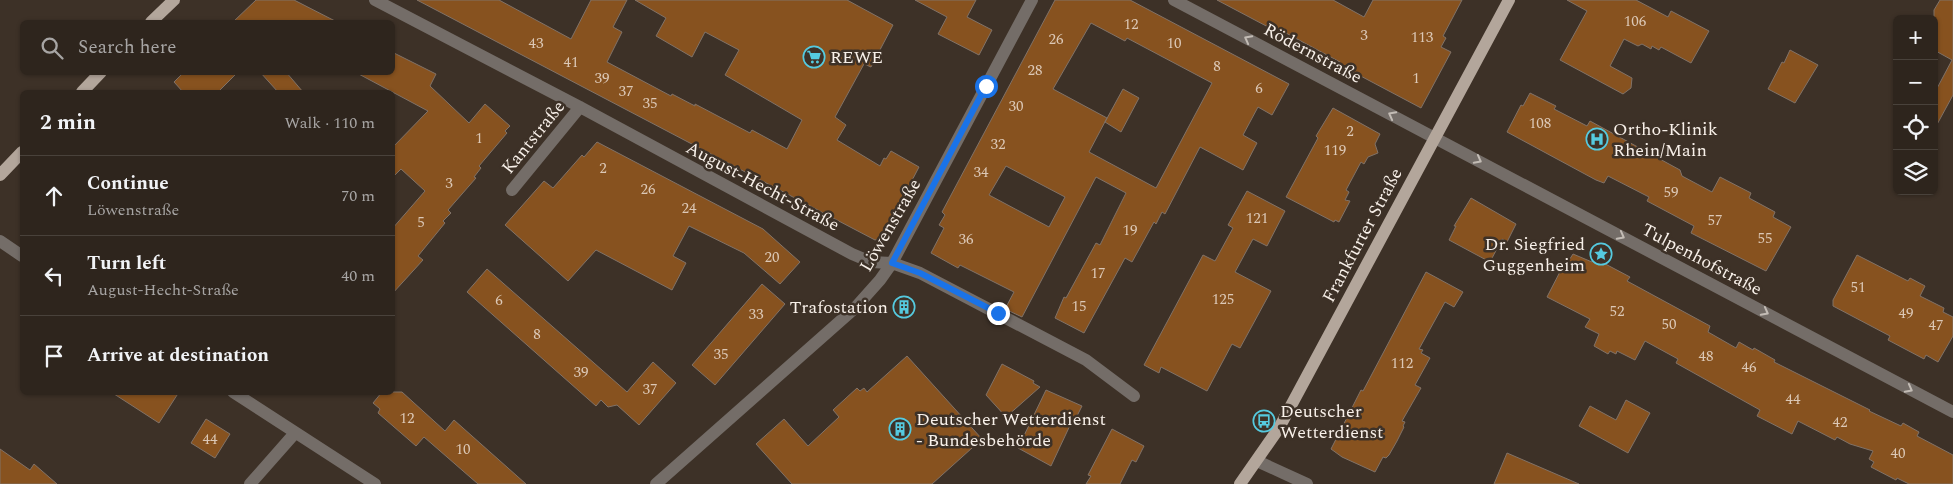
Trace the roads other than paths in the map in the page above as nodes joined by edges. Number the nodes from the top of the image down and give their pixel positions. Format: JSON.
{"nodes":[{"id":1,"x":174,"y":0,"type":"edge"},
{"id":2,"x":375,"y":0,"type":"edge"},
{"id":3,"x":1032,"y":0,"type":"edge"},
{"id":4,"x":1174,"y":0,"type":"edge"},
{"id":5,"x":1509,"y":0,"type":"edge"},
{"id":6,"x":153,"y":20,"type":"edge"},
{"id":7,"x":98,"y":75,"type":"edge"},
{"id":8,"x":84,"y":90,"type":"edge"},
{"id":9,"x":580,"y":107,"type":"junction"},
{"id":10,"x":1434,"y":138,"type":"junction"},
{"id":11,"x":20,"y":154,"type":"edge"},
{"id":12,"x":0,"y":175,"type":"edge"},
{"id":13,"x":512,"y":190,"type":"dead end"},
{"id":14,"x":0,"y":241,"type":"edge"},
{"id":15,"x":20,"y":255,"type":"edge"},
{"id":16,"x":892,"y":263,"type":"junction"},
{"id":17,"x":238,"y":395,"type":"edge"},
{"id":18,"x":1134,"y":396,"type":"dead end"},
{"id":19,"x":1953,"y":412,"type":"edge"},
{"id":20,"x":295,"y":433,"type":"junction"},
{"id":21,"x":1257,"y":461,"type":"junction"},
{"id":22,"x":250,"y":484,"type":"edge"},
{"id":23,"x":375,"y":484,"type":"edge"},
{"id":24,"x":656,"y":484,"type":"edge"},
{"id":25,"x":1240,"y":484,"type":"edge"},
{"id":26,"x":1307,"y":484,"type":"edge"}],
"edges":[{"from":1,"to":6,"type":"main road"},
{"from":2,"to":9,"type":"street","name":"August-Hecht-Straße"},
{"from":3,"to":16,"type":"street","name":"Löwenstraße"},
{"from":10,"to":4,"type":"street","name":"Rödernstraße","one_way":true},
{"from":5,"to":10,"type":"main road","name":"Frankfurter Straße"},
{"from":7,"to":8,"type":"main road"},
{"from":9,"to":13,"type":"street","name":"Kantstraße"},
{"from":9,"to":16,"type":"street","name":"August-Hecht-Straße"},
{"from":10,"to":19,"type":"street","name":"Tulpenhofstraße","one_way":true},
{"from":10,"to":21,"type":"main road","name":"Frankfurter Straße"},
{"from":11,"to":12,"type":"main road"},
{"from":14,"to":15,"type":"street"},
{"from":16,"to":18,"type":"street","name":"August-Hecht-Straße"},
{"from":16,"to":24,"type":"street","name":"Löwenstraße"},
{"from":17,"to":20,"type":"street"},
{"from":20,"to":22,"type":"street"},
{"from":20,"to":23,"type":"street"},
{"from":21,"to":25,"type":"main road","name":"Frankfurter Straße"},
{"from":21,"to":26,"type":"street"}]}
